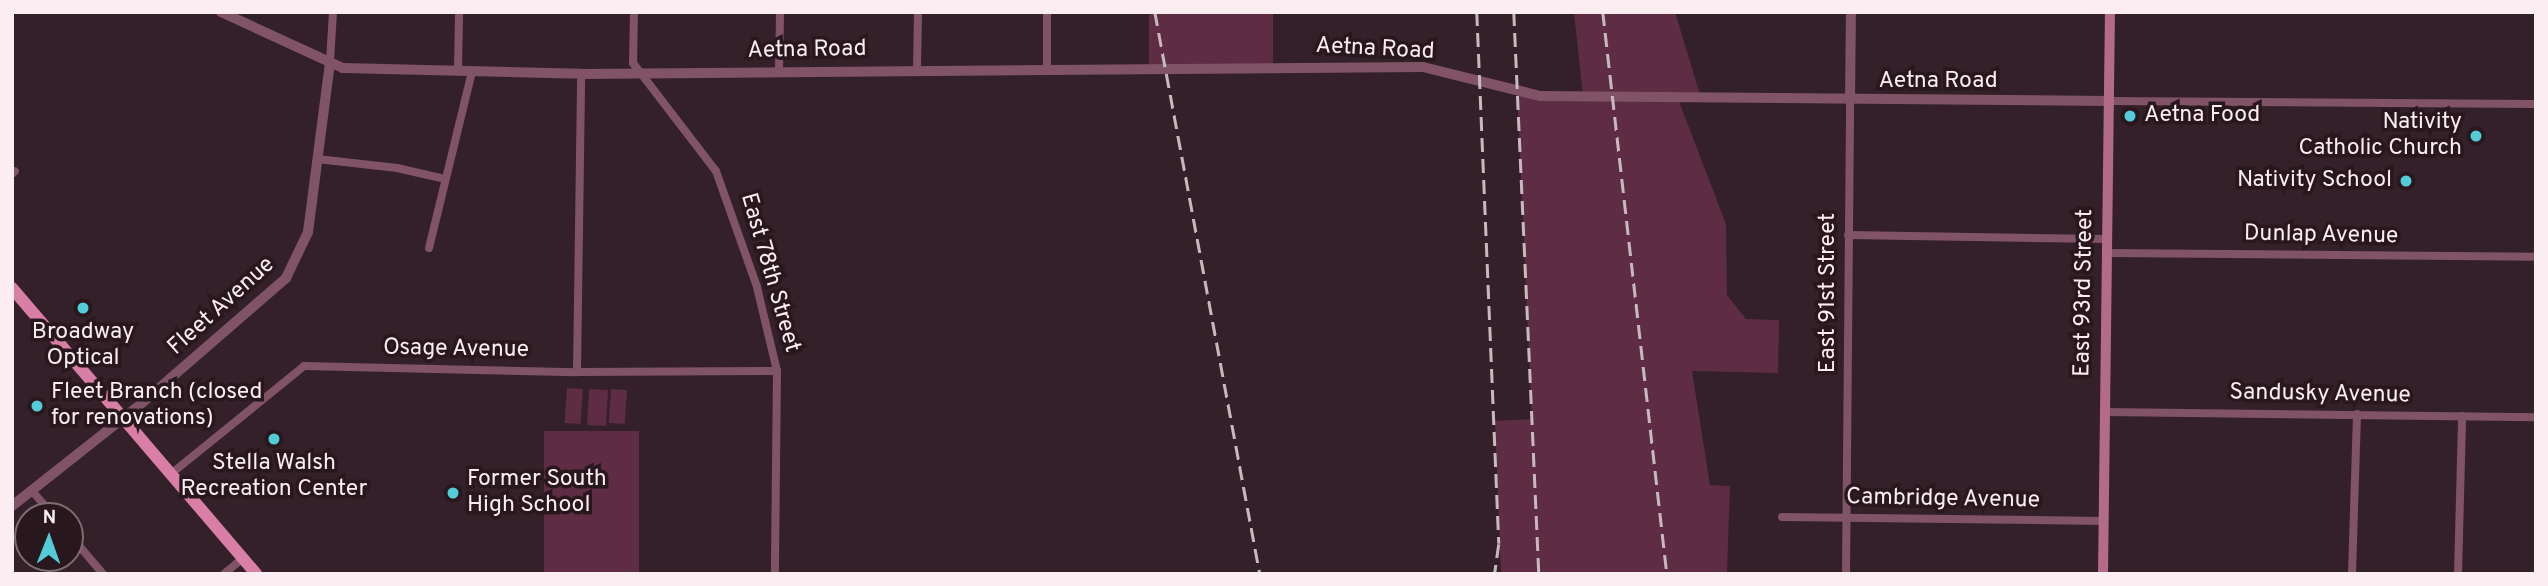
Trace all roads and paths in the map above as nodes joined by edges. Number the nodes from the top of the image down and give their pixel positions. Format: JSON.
{"nodes":[{"id":1,"x":333,"y":12,"type":"edge"},
{"id":2,"x":459,"y":12,"type":"edge"},
{"id":3,"x":634,"y":12,"type":"edge"},
{"id":4,"x":780,"y":12,"type":"edge"},
{"id":5,"x":918,"y":12,"type":"edge"},
{"id":6,"x":1047,"y":12,"type":"edge"},
{"id":7,"x":1851,"y":12,"type":"edge"},
{"id":8,"x":2110,"y":12,"type":"edge"},
{"id":9,"x":226,"y":13,"type":"edge"},
{"id":10,"x":330,"y":62,"type":"junction"},
{"id":11,"x":917,"y":69,"type":"junction"},
{"id":12,"x":1047,"y":69,"type":"junction"},
{"id":13,"x":458,"y":71,"type":"junction"},
{"id":14,"x":472,"y":71,"type":"junction"},
{"id":15,"x":779,"y":71,"type":"junction"},
{"id":16,"x":641,"y":73,"type":"junction"},
{"id":17,"x":581,"y":74,"type":"junction"},
{"id":18,"x":1850,"y":100,"type":"junction"},
{"id":19,"x":2109,"y":101,"type":"junction"},
{"id":20,"x":2536,"y":104,"type":"edge"},
{"id":21,"x":317,"y":159,"type":"junction"},
{"id":22,"x":446,"y":179,"type":"junction"},
{"id":23,"x":1848,"y":234,"type":"junction"},
{"id":24,"x":2107,"y":239,"type":"junction"},
{"id":25,"x":429,"y":248,"type":"dead end"},
{"id":26,"x":2107,"y":253,"type":"junction"},
{"id":27,"x":2536,"y":257,"type":"edge"},
{"id":28,"x":12,"y":288,"type":"edge"},
{"id":29,"x":777,"y":371,"type":"junction"},
{"id":30,"x":577,"y":372,"type":"junction"},
{"id":31,"x":2105,"y":412,"type":"junction"},
{"id":32,"x":2357,"y":414,"type":"junction"},
{"id":33,"x":2462,"y":416,"type":"junction"},
{"id":34,"x":2536,"y":417,"type":"edge"},
{"id":35,"x":124,"y":418,"type":"junction"},
{"id":36,"x":172,"y":473,"type":"junction"},
{"id":37,"x":33,"y":492,"type":"junction"},
{"id":38,"x":42,"y":502,"type":"edge"},
{"id":39,"x":12,"y":506,"type":"edge"},
{"id":40,"x":1782,"y":517,"type":"dead end"},
{"id":41,"x":1847,"y":517,"type":"junction"},
{"id":42,"x":2103,"y":521,"type":"junction"},
{"id":43,"x":84,"y":552,"type":"edge"},
{"id":44,"x":243,"y":558,"type":"junction"},
{"id":45,"x":103,"y":574,"type":"edge"},
{"id":46,"x":224,"y":574,"type":"edge"},
{"id":47,"x":256,"y":574,"type":"edge"},
{"id":48,"x":775,"y":574,"type":"edge"},
{"id":49,"x":1846,"y":574,"type":"edge"},
{"id":50,"x":2103,"y":574,"type":"edge"},
{"id":51,"x":2352,"y":574,"type":"edge"},
{"id":52,"x":2458,"y":574,"type":"edge"}],
"edges":[{"from":1,"to":10,"type":"street"},
{"from":2,"to":13,"type":"street"},
{"from":3,"to":16,"type":"street","name":"East 78th Street"},
{"from":4,"to":15,"type":"street"},
{"from":5,"to":11,"type":"street"},
{"from":6,"to":12,"type":"street"},
{"from":7,"to":18,"type":"street","name":"East 91st Street"},
{"from":8,"to":19,"type":"main road","name":"East 93rd Street"},
{"from":9,"to":10,"type":"street","name":"Aetna Road"},
{"from":10,"to":13,"type":"street","name":"Aetna Road"},
{"from":10,"to":21,"type":"street","name":"Fleet Avenue"},
{"from":11,"to":12,"type":"street","name":"Aetna Road"},
{"from":11,"to":15,"type":"street","name":"Aetna Road"},
{"from":12,"to":18,"type":"street","name":"Aetna Road"},
{"from":13,"to":14,"type":"street","name":"Aetna Road"},
{"from":14,"to":17,"type":"street","name":"Aetna Road"},
{"from":14,"to":22,"type":"street"},
{"from":15,"to":16,"type":"street","name":"Aetna Road"},
{"from":16,"to":17,"type":"street","name":"Aetna Road"},
{"from":16,"to":29,"type":"street","name":"East 78th Street"},
{"from":17,"to":30,"type":"street"},
{"from":18,"to":19,"type":"street","name":"Aetna Road"},
{"from":18,"to":23,"type":"street","name":"East 91st Street"},
{"from":19,"to":20,"type":"street","name":"Aetna Road"},
{"from":19,"to":24,"type":"main road","name":"East 93rd Street"},
{"from":21,"to":22,"type":"street"},
{"from":21,"to":35,"type":"street","name":"Fleet Avenue"},
{"from":22,"to":25,"type":"street"},
{"from":23,"to":24,"type":"street"},
{"from":23,"to":41,"type":"street","name":"East 91st Street"},
{"from":24,"to":26,"type":"main road","name":"East 93rd Street"},
{"from":26,"to":27,"type":"street","name":"Dunlap Avenue"},
{"from":26,"to":31,"type":"main road","name":"East 93rd Street"},
{"from":28,"to":35,"type":"main road"},
{"from":29,"to":30,"type":"street","name":"Osage Avenue"},
{"from":29,"to":48,"type":"street","name":"East 78th Street"},
{"from":30,"to":36,"type":"street","name":"Osage Avenue"},
{"from":31,"to":32,"type":"street","name":"Sandusky Avenue"},
{"from":31,"to":42,"type":"main road","name":"East 93rd Street"},
{"from":32,"to":33,"type":"street","name":"Sandusky Avenue"},
{"from":32,"to":51,"type":"street"},
{"from":33,"to":34,"type":"street","name":"Sandusky Avenue"},
{"from":33,"to":52,"type":"street"},
{"from":35,"to":36,"type":"main road"},
{"from":35,"to":37,"type":"street","name":"Fleet Avenue"},
{"from":36,"to":44,"type":"main road"},
{"from":37,"to":38,"type":"street"},
{"from":37,"to":39,"type":"street","name":"Fleet Avenue"},
{"from":40,"to":41,"type":"street","name":"Cambridge Avenue"},
{"from":41,"to":42,"type":"street","name":"Cambridge Avenue"},
{"from":41,"to":49,"type":"street","name":"East 91st Street"},
{"from":42,"to":50,"type":"main road","name":"East 93rd Street"},
{"from":43,"to":45,"type":"street"},
{"from":44,"to":46,"type":"street"},
{"from":44,"to":47,"type":"main road"}]}
